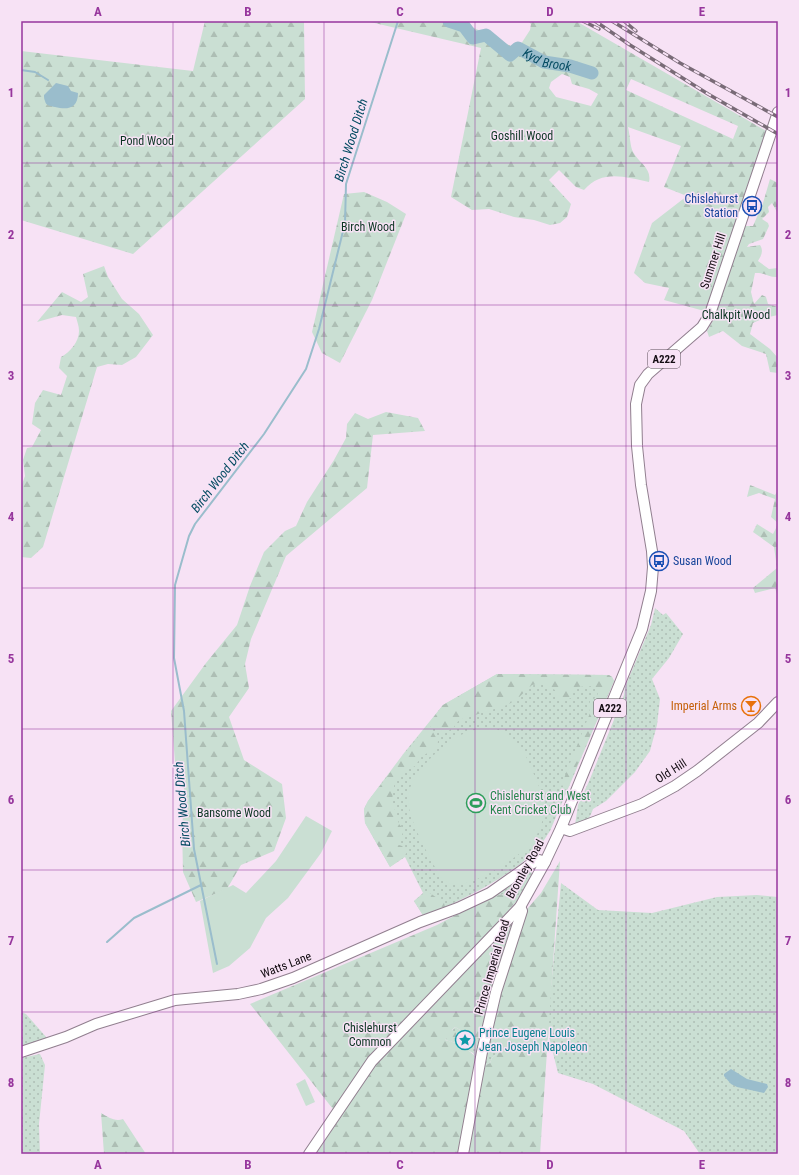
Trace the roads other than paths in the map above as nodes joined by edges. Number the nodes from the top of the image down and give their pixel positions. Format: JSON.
{"nodes":[{"id":1,"x":778,"y":112,"type":"edge"},
{"id":2,"x":652,"y":586,"type":"joint"},
{"id":3,"x":778,"y":702,"type":"edge"},
{"id":4,"x":561,"y":828,"type":"junction"},
{"id":5,"x":545,"y":862,"type":"junction"},
{"id":6,"x":520,"y":907,"type":"junction"},
{"id":7,"x":21,"y":1052,"type":"edge"},
{"id":8,"x":309,"y":1154,"type":"edge"},
{"id":9,"x":463,"y":1154,"type":"edge"}],
"edges":[{"from":1,"to":2,"type":"main road","name":"Summer Hill","number":"A222"},
{"from":2,"to":4,"type":"main road","name":"Bromley Road","number":"A222"},
{"from":3,"to":4,"type":"main road","name":"Old Hill"},
{"from":4,"to":5,"type":"main road","name":"Bromley Road","number":"A222"},
{"from":5,"to":6,"type":"main road","name":"Bromley Road","number":"A222"},
{"from":5,"to":7,"type":"main road","name":"Watts Lane"},
{"from":6,"to":8,"type":"main road","name":"Bromley Road","number":"A222"},
{"from":6,"to":9,"type":"main road","name":"Prince Imperial Road"}]}
